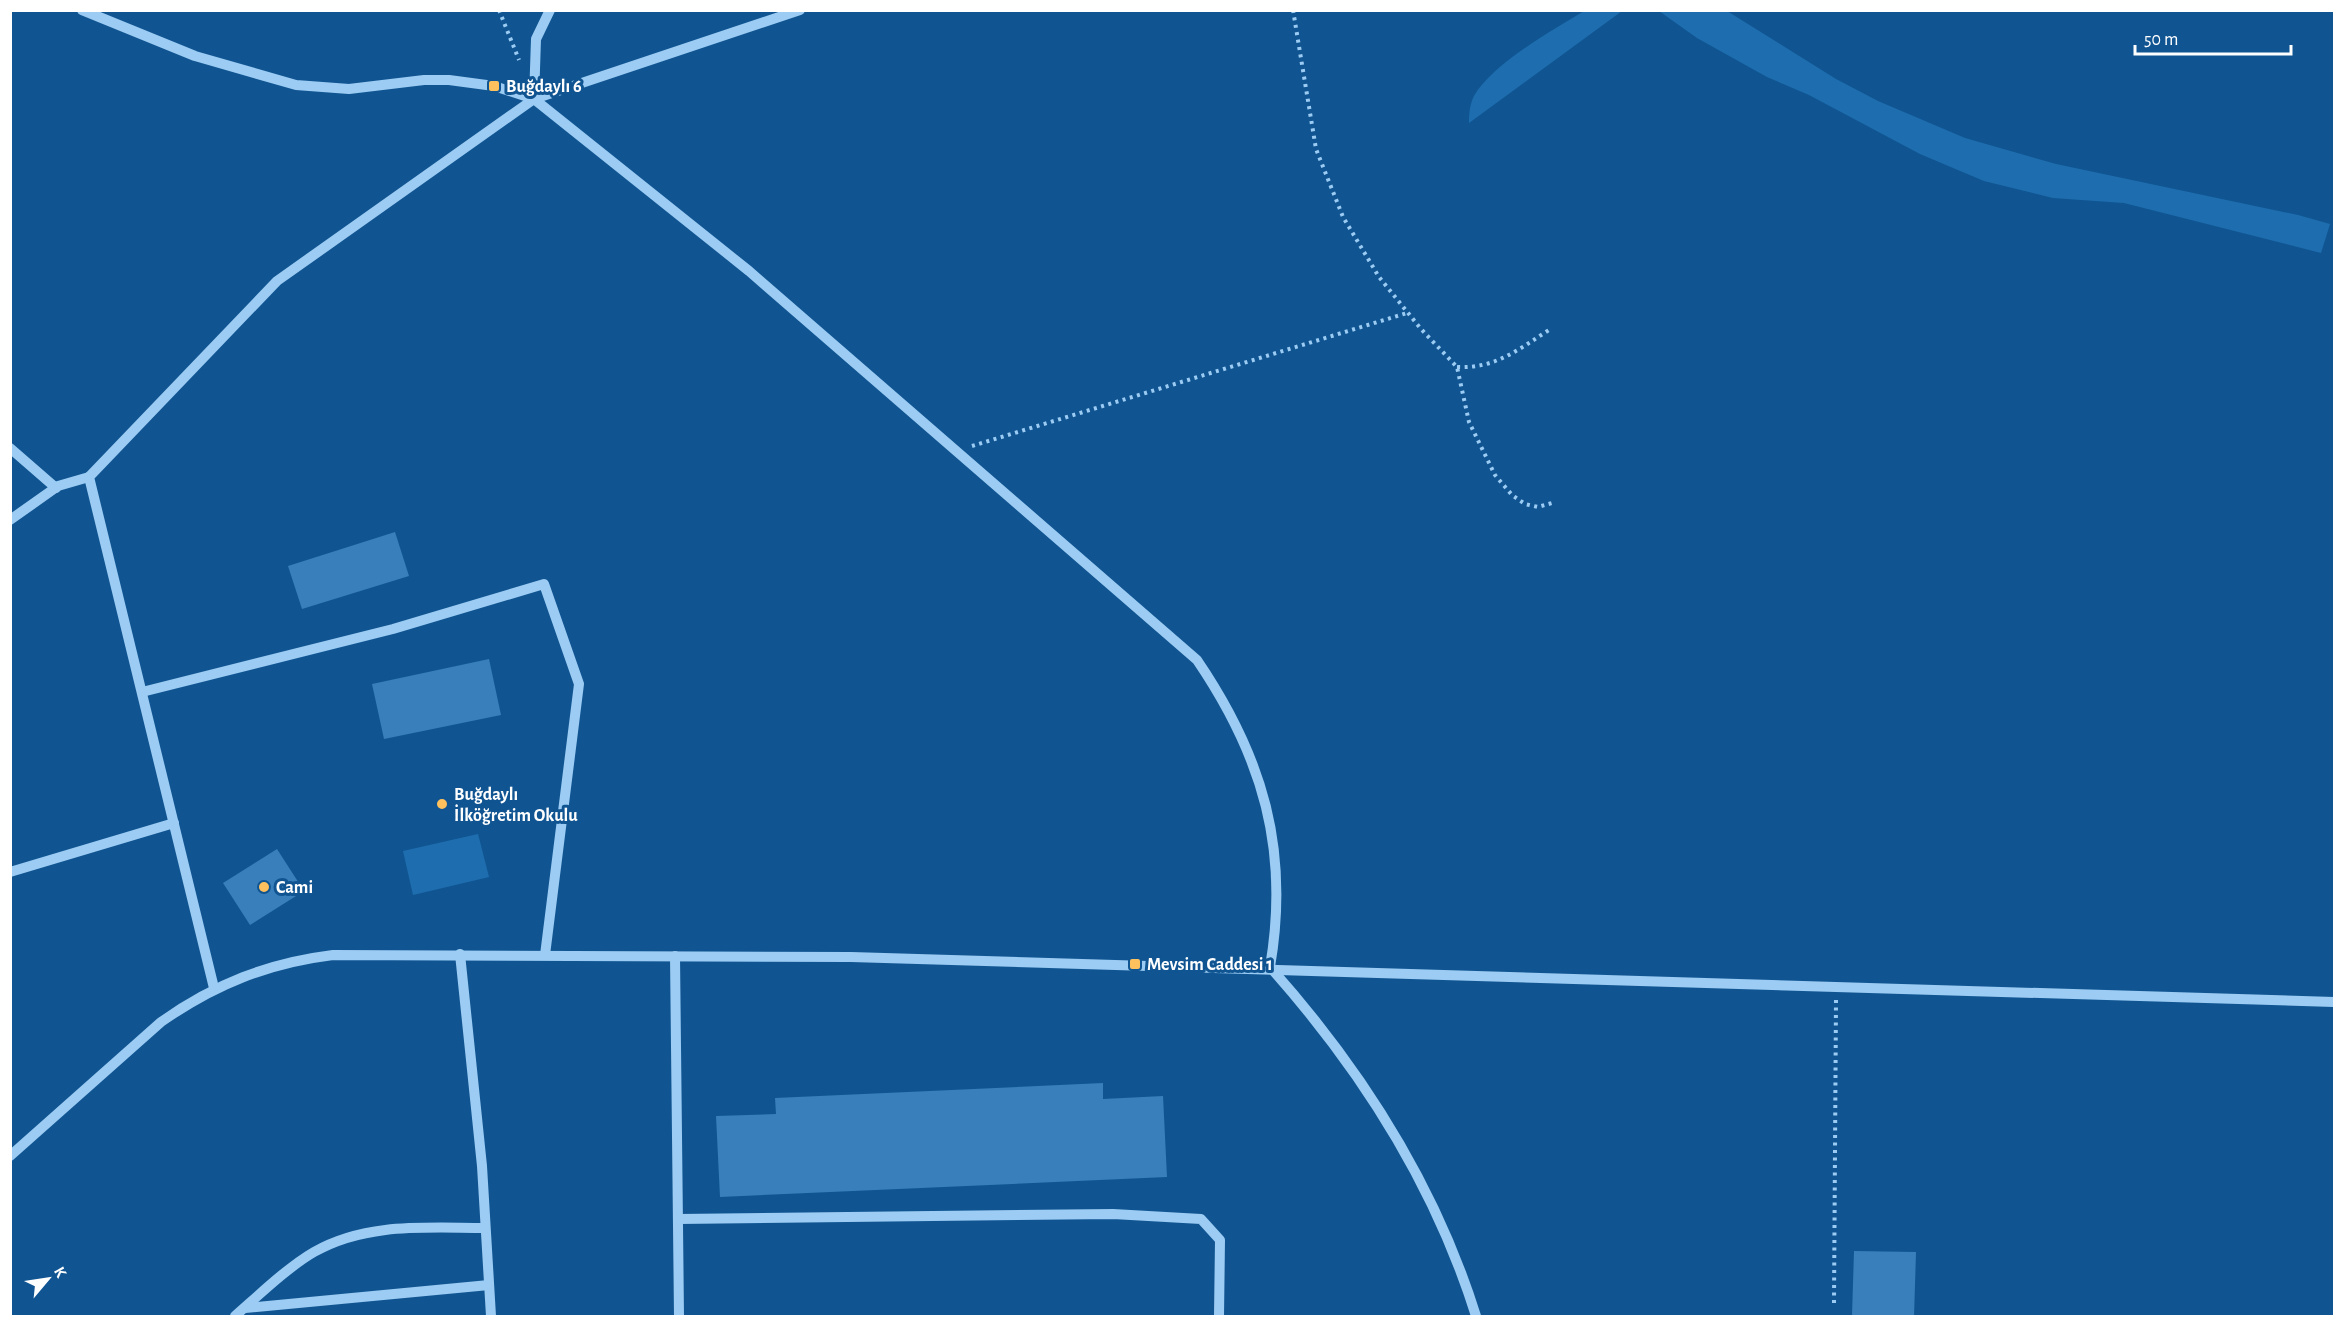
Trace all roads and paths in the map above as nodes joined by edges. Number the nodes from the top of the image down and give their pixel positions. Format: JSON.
{"nodes":[{"id":1,"x":82,"y":10,"type":"edge"},
{"id":2,"x":499,"y":10,"type":"edge"},
{"id":3,"x":550,"y":10,"type":"edge"},
{"id":4,"x":800,"y":10,"type":"edge"},
{"id":5,"x":1293,"y":10,"type":"edge"},
{"id":6,"x":521,"y":66,"type":"dead end"},
{"id":7,"x":534,"y":99,"type":"junction"},
{"id":8,"x":1407,"y":313,"type":"junction"},
{"id":9,"x":1549,"y":330,"type":"dead end"},
{"id":10,"x":1457,"y":367,"type":"junction"},
{"id":11,"x":10,"y":448,"type":"edge"},
{"id":12,"x":956,"y":451,"type":"junction"},
{"id":13,"x":89,"y":477,"type":"junction"},
{"id":14,"x":56,"y":488,"type":"junction"},
{"id":15,"x":1552,"y":503,"type":"dead end"},
{"id":16,"x":10,"y":520,"type":"edge"},
{"id":17,"x":142,"y":692,"type":"junction"},
{"id":18,"x":174,"y":823,"type":"junction"},
{"id":19,"x":10,"y":872,"type":"edge"},
{"id":20,"x":460,"y":954,"type":"junction"},
{"id":21,"x":545,"y":955,"type":"junction"},
{"id":22,"x":675,"y":956,"type":"junction"},
{"id":23,"x":1270,"y":967,"type":"junction"},
{"id":24,"x":1836,"y":986,"type":"junction"},
{"id":25,"x":214,"y":988,"type":"junction"},
{"id":26,"x":2334,"y":1002,"type":"edge"},
{"id":27,"x":10,"y":1156,"type":"edge"},
{"id":28,"x":678,"y":1219,"type":"junction"},
{"id":29,"x":485,"y":1228,"type":"junction"},
{"id":30,"x":489,"y":1285,"type":"junction"},
{"id":31,"x":1834,"y":1303,"type":"dead end"},
{"id":32,"x":244,"y":1308,"type":"junction"},
{"id":33,"x":235,"y":1317,"type":"edge"},
{"id":34,"x":491,"y":1317,"type":"edge"},
{"id":35,"x":679,"y":1317,"type":"edge"},
{"id":36,"x":1219,"y":1317,"type":"edge"},
{"id":37,"x":1476,"y":1317,"type":"edge"}],
"edges":[{"from":1,"to":7,"type":"street"},
{"from":2,"to":6,"type":"path"},
{"from":3,"to":7,"type":"street"},
{"from":4,"to":7,"type":"street"},
{"from":5,"to":8,"type":"path"},
{"from":7,"to":12,"type":"street"},
{"from":7,"to":13,"type":"street"},
{"from":8,"to":10,"type":"path"},
{"from":8,"to":12,"type":"path"},
{"from":9,"to":10,"type":"path"},
{"from":10,"to":15,"type":"path"},
{"from":11,"to":14,"type":"street"},
{"from":12,"to":23,"type":"street"},
{"from":13,"to":14,"type":"street"},
{"from":13,"to":17,"type":"street"},
{"from":14,"to":16,"type":"street"},
{"from":17,"to":18,"type":"street"},
{"from":17,"to":21,"type":"street"},
{"from":18,"to":19,"type":"street"},
{"from":18,"to":25,"type":"street"},
{"from":20,"to":21,"type":"street"},
{"from":20,"to":25,"type":"street"},
{"from":20,"to":29,"type":"street"},
{"from":21,"to":22,"type":"street"},
{"from":22,"to":23,"type":"street"},
{"from":22,"to":28,"type":"street"},
{"from":23,"to":24,"type":"street"},
{"from":23,"to":37,"type":"street"},
{"from":24,"to":26,"type":"street"},
{"from":24,"to":31,"type":"path"},
{"from":25,"to":27,"type":"street"},
{"from":28,"to":35,"type":"street"},
{"from":28,"to":36,"type":"street"},
{"from":29,"to":30,"type":"street"},
{"from":29,"to":32,"type":"street"},
{"from":30,"to":32,"type":"street"},
{"from":30,"to":34,"type":"street"},
{"from":32,"to":33,"type":"street"}]}
